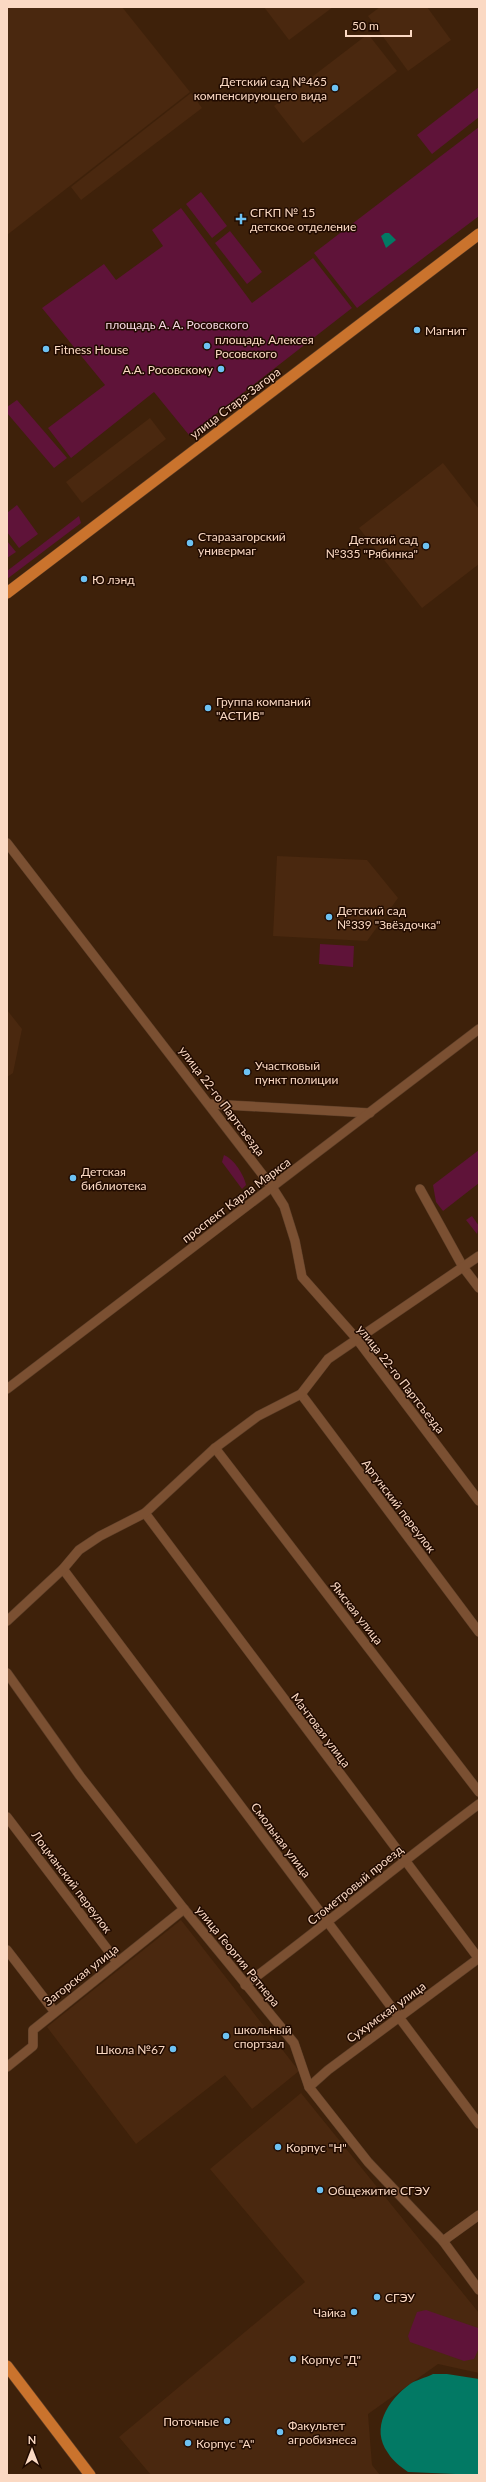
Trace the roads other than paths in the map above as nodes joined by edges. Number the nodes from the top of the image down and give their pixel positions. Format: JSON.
{"nodes":[{"id":1,"x":479,"y":234,"type":"edge"},
{"id":2,"x":7,"y":594,"type":"edge"},
{"id":3,"x":7,"y":843,"type":"edge"},
{"id":4,"x":479,"y":1030,"type":"edge"},
{"id":5,"x":209,"y":1104,"type":"junction"},
{"id":6,"x":370,"y":1113,"type":"junction"},
{"id":7,"x":272,"y":1187,"type":"junction"},
{"id":8,"x":420,"y":1189,"type":"dead end"},
{"id":9,"x":479,"y":1256,"type":"edge"},
{"id":10,"x":464,"y":1267,"type":"junction"},
{"id":11,"x":479,"y":1288,"type":"edge"},
{"id":12,"x":356,"y":1338,"type":"junction"},
{"id":13,"x":7,"y":1389,"type":"edge"},
{"id":14,"x":301,"y":1394,"type":"junction"},
{"id":15,"x":215,"y":1448,"type":"junction"},
{"id":16,"x":479,"y":1500,"type":"edge"},
{"id":17,"x":145,"y":1513,"type":"junction"},
{"id":18,"x":63,"y":1569,"type":"junction"},
{"id":19,"x":7,"y":1621,"type":"edge"},
{"id":20,"x":479,"y":1632,"type":"edge"},
{"id":21,"x":7,"y":1673,"type":"edge"},
{"id":22,"x":479,"y":1792,"type":"edge"},
{"id":23,"x":479,"y":1804,"type":"edge"},
{"id":24,"x":7,"y":1817,"type":"edge"},
{"id":25,"x":403,"y":1860,"type":"junction"},
{"id":26,"x":184,"y":1909,"type":"junction"},
{"id":27,"x":328,"y":1923,"type":"junction"},
{"id":28,"x":7,"y":1950,"type":"edge"},
{"id":29,"x":479,"y":1959,"type":"edge"},
{"id":30,"x":117,"y":1962,"type":"junction"},
{"id":31,"x":245,"y":1985,"type":"junction"},
{"id":32,"x":54,"y":2011,"type":"junction"},
{"id":33,"x":398,"y":2018,"type":"junction"},
{"id":34,"x":7,"y":2067,"type":"edge"},
{"id":35,"x":309,"y":2088,"type":"junction"},
{"id":36,"x":479,"y":2124,"type":"edge"},
{"id":37,"x":479,"y":2215,"type":"edge"},
{"id":38,"x":443,"y":2241,"type":"junction"},
{"id":39,"x":479,"y":2290,"type":"edge"},
{"id":40,"x":7,"y":2366,"type":"edge"},
{"id":41,"x":90,"y":2475,"type":"edge"}],
"edges":[{"from":1,"to":2,"type":"main road","name":"улица Стара-Загора"},
{"from":3,"to":5,"type":"street","name":"улица 22-го Партсъезда"},
{"from":4,"to":6,"type":"street","name":"проспект Карла Маркса"},
{"from":5,"to":6,"type":"street"},
{"from":5,"to":7,"type":"street","name":"улица 22-го Партсъезда"},
{"from":6,"to":7,"type":"street","name":"проспект Карла Маркса"},
{"from":7,"to":12,"type":"street","name":"улица 22-го Партсъезда"},
{"from":7,"to":13,"type":"street","name":"проспект Карла Маркса"},
{"from":8,"to":10,"type":"street"},
{"from":9,"to":10,"type":"street"},
{"from":10,"to":11,"type":"street"},
{"from":10,"to":12,"type":"street"},
{"from":12,"to":14,"type":"street"},
{"from":12,"to":16,"type":"street","name":"улица 22-го Партсъезда"},
{"from":14,"to":15,"type":"street"},
{"from":14,"to":20,"type":"street","name":"Аргунский переулок"},
{"from":15,"to":17,"type":"street"},
{"from":15,"to":22,"type":"street","name":"Ямская улица"},
{"from":17,"to":18,"type":"street"},
{"from":17,"to":25,"type":"street","name":"Мачтовая улица"},
{"from":18,"to":19,"type":"street"},
{"from":18,"to":27,"type":"street","name":"Смольная улица"},
{"from":21,"to":26,"type":"street","name":"улица Георгия Ратнера"},
{"from":23,"to":25,"type":"street","name":"Стометровый проезд"},
{"from":24,"to":30,"type":"street","name":"Лоцманский переулок"},
{"from":25,"to":27,"type":"street","name":"Стометровый проезд"},
{"from":25,"to":29,"type":"street","name":"Мачтовая улица"},
{"from":26,"to":30,"type":"street","name":"Загорская улица"},
{"from":26,"to":31,"type":"street","name":"улица Георгия Ратнера"},
{"from":27,"to":31,"type":"street","name":"Стометровый проезд"},
{"from":27,"to":33,"type":"street","name":"Смольная улица"},
{"from":28,"to":32,"type":"street"},
{"from":29,"to":33,"type":"street","name":"Сухумская улица"},
{"from":30,"to":32,"type":"street","name":"Загорская улица"},
{"from":31,"to":35,"type":"street","name":"улица Георгия Ратнера"},
{"from":32,"to":34,"type":"street","name":"Загорская улица"},
{"from":33,"to":35,"type":"street","name":"Сухумская улица"},
{"from":33,"to":36,"type":"street","name":"Смольная улица"},
{"from":35,"to":38,"type":"street","name":"улица Георгия Ратнера"},
{"from":37,"to":38,"type":"street"},
{"from":38,"to":39,"type":"street","name":"улица Георгия Ратнера"},
{"from":40,"to":41,"type":"main road"}]}
